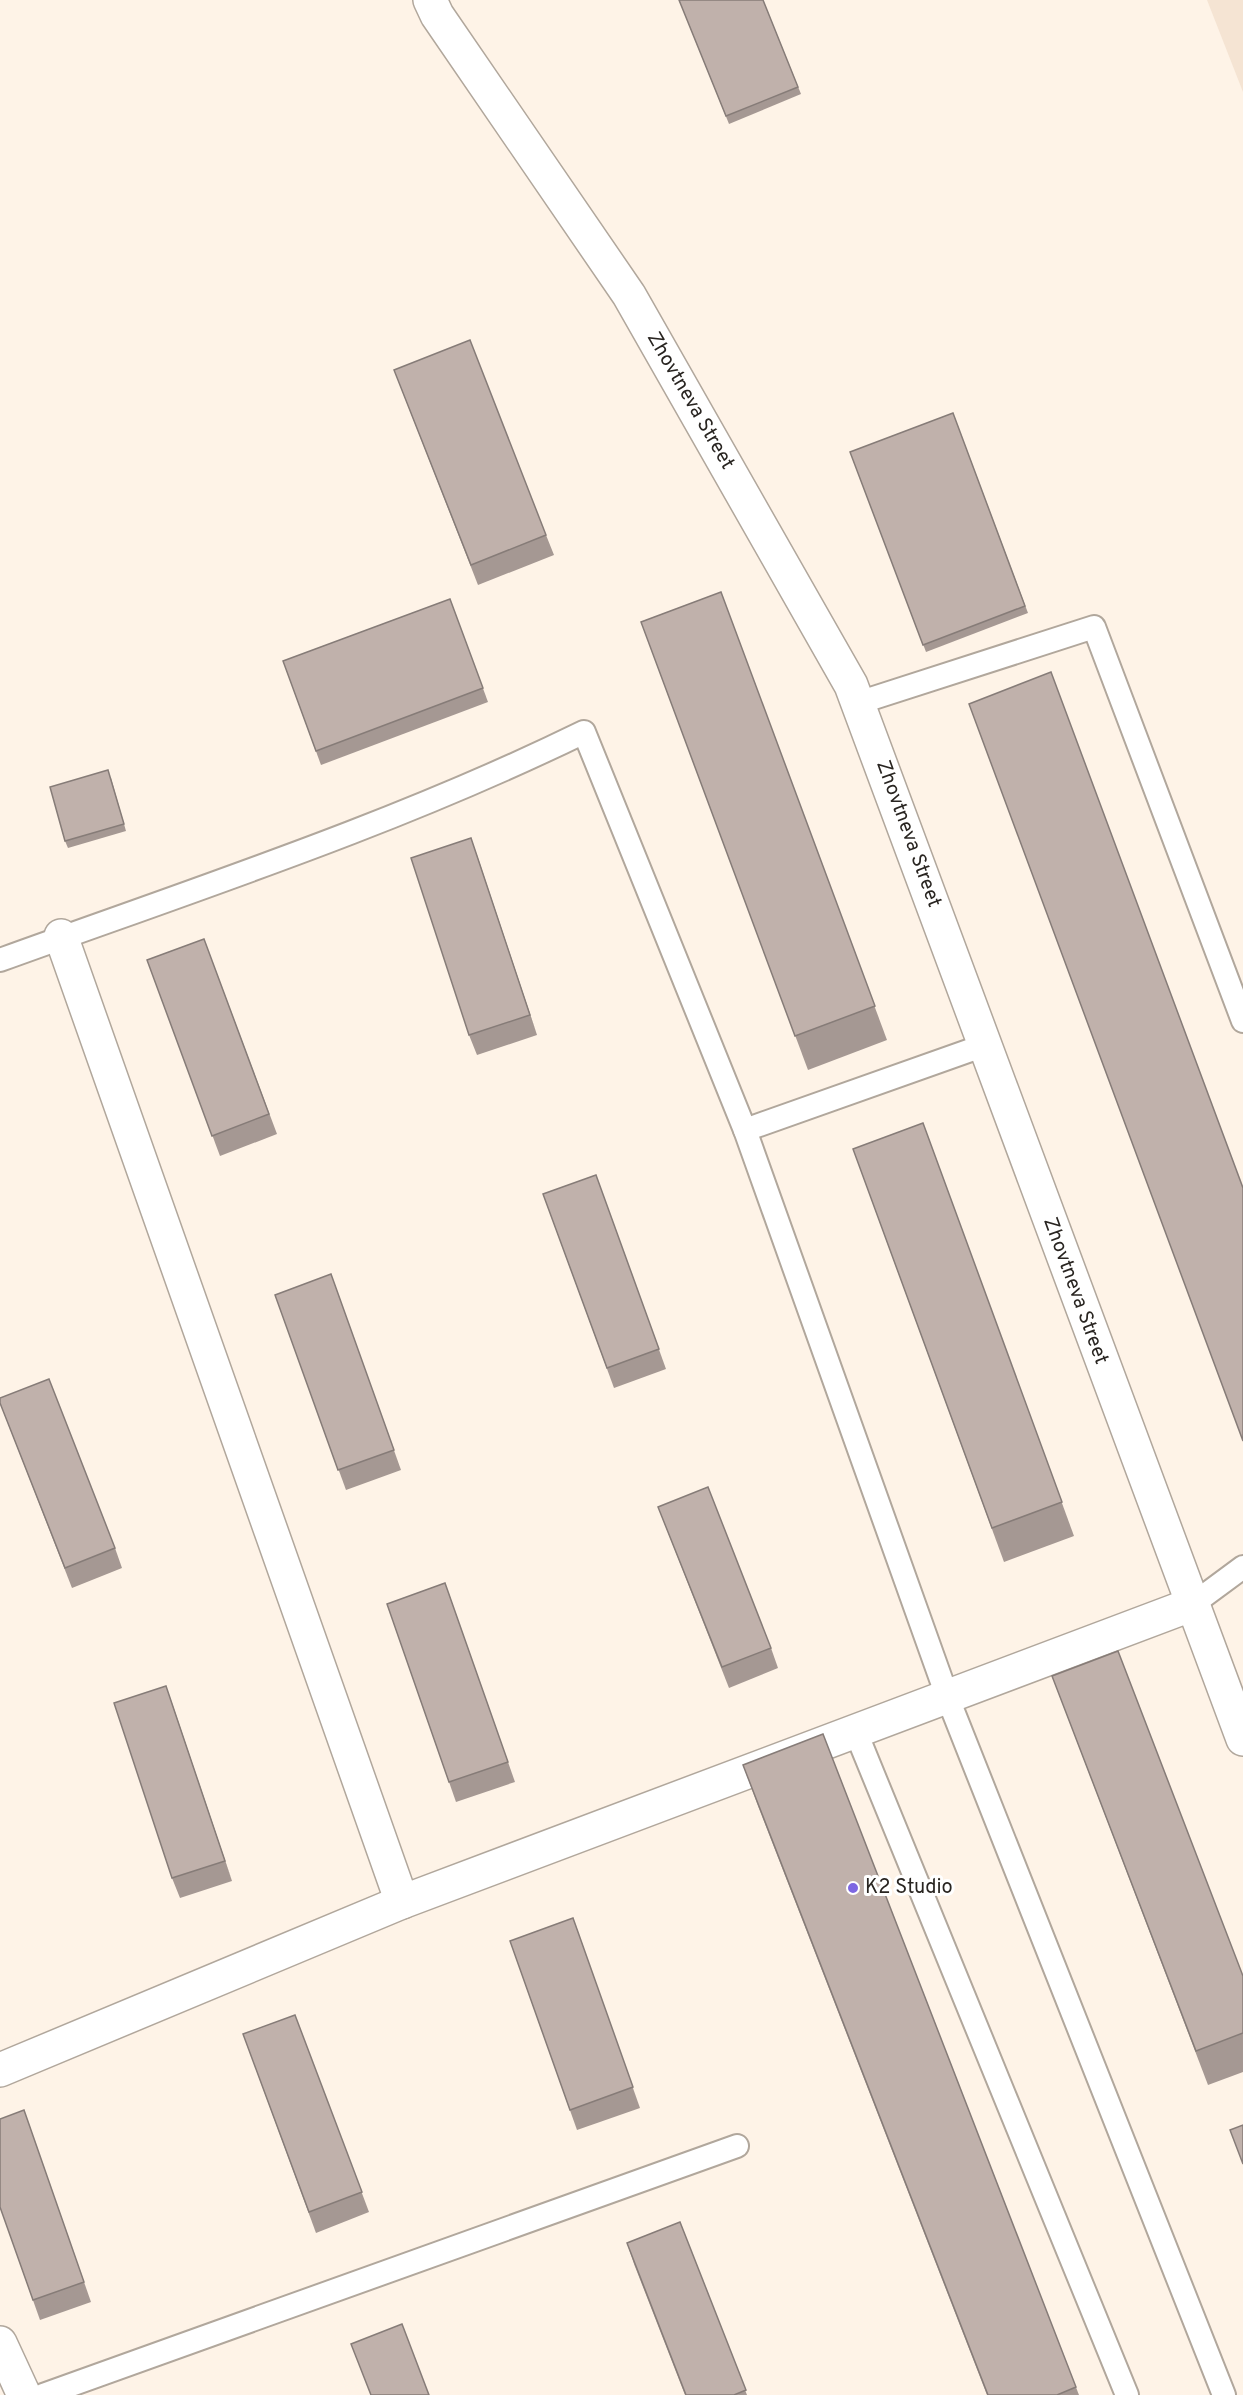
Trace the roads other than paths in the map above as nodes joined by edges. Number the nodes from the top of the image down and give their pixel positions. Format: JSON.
{"nodes":[{"id":1,"x":430,"y":0,"type":"edge"},
{"id":2,"x":858,"y":703,"type":"junction"},
{"id":3,"x":62,"y":936,"type":"junction"},
{"id":4,"x":0,"y":960,"type":"edge"},
{"id":5,"x":1243,"y":1021,"type":"edge"},
{"id":6,"x":985,"y":1045,"type":"junction"},
{"id":7,"x":745,"y":1130,"type":"junction"},
{"id":8,"x":1243,"y":1567,"type":"edge"},
{"id":9,"x":1192,"y":1604,"type":"junction"},
{"id":10,"x":947,"y":1696,"type":"junction"},
{"id":11,"x":855,"y":1730,"type":"junction"},
{"id":12,"x":1243,"y":1739,"type":"edge"},
{"id":13,"x":402,"y":1902,"type":"junction"},
{"id":14,"x":0,"y":2070,"type":"edge"},
{"id":15,"x":736,"y":2146,"type":"dead end"},
{"id":16,"x":0,"y":2343,"type":"edge"},
{"id":17,"x":24,"y":2395,"type":"edge"},
{"id":18,"x":43,"y":2395,"type":"edge"},
{"id":19,"x":1127,"y":2395,"type":"edge"},
{"id":20,"x":1224,"y":2395,"type":"edge"}],
"edges":[{"from":1,"to":2,"type":"street","name":"Zhovtneva Street"},
{"from":2,"to":5,"type":"lane"},
{"from":2,"to":6,"type":"street","name":"Zhovtneva Street"},
{"from":3,"to":4,"type":"lane"},
{"from":3,"to":7,"type":"lane"},
{"from":3,"to":13,"type":"street"},
{"from":6,"to":7,"type":"lane"},
{"from":6,"to":9,"type":"street","name":"Zhovtneva Street"},
{"from":7,"to":10,"type":"lane"},
{"from":8,"to":9,"type":"lane"},
{"from":9,"to":10,"type":"street"},
{"from":9,"to":12,"type":"street","name":"Zhovtneva Street"},
{"from":10,"to":11,"type":"street"},
{"from":10,"to":20,"type":"lane"},
{"from":11,"to":13,"type":"street"},
{"from":11,"to":19,"type":"lane"},
{"from":13,"to":14,"type":"street"},
{"from":15,"to":18,"type":"lane"},
{"from":16,"to":17,"type":"street"}]}
